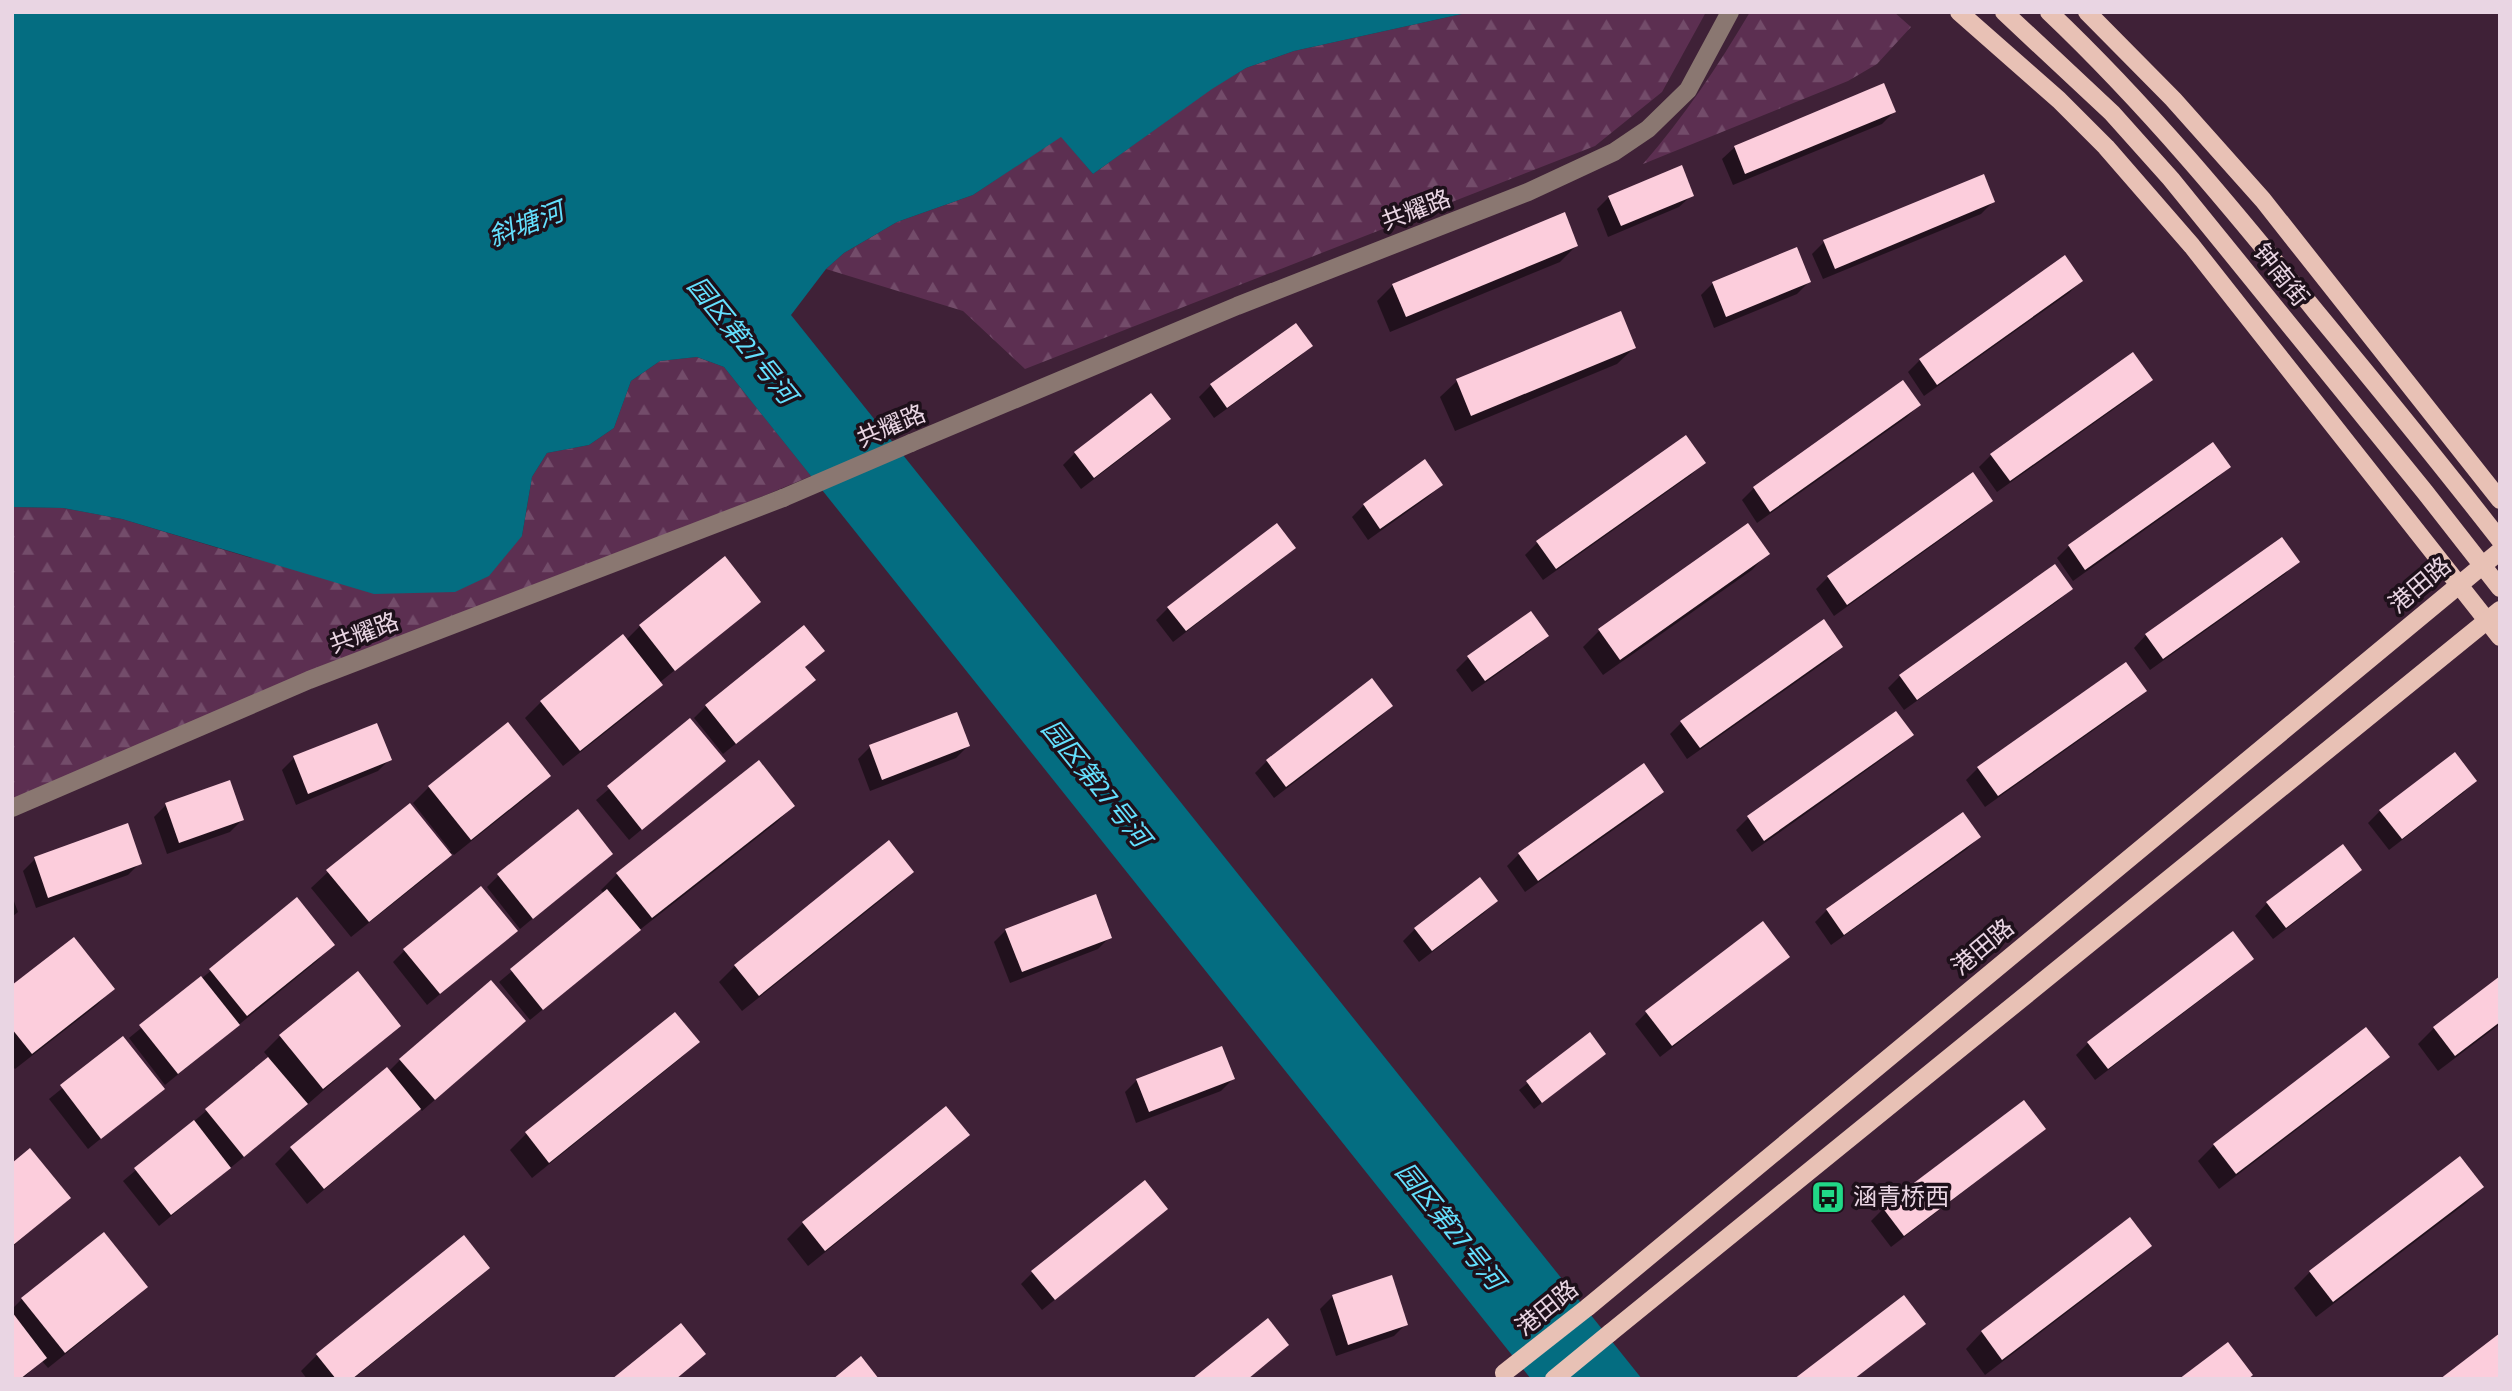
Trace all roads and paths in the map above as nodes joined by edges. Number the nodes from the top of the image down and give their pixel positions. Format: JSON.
{"nodes":[{"id":1,"x":1730,"y":12,"type":"edge"},
{"id":2,"x":1959,"y":12,"type":"edge"},
{"id":3,"x":2004,"y":12,"type":"edge"},
{"id":4,"x":2049,"y":12,"type":"edge"},
{"id":5,"x":2087,"y":12,"type":"edge"},
{"id":6,"x":2500,"y":500,"type":"edge"},
{"id":7,"x":2500,"y":540,"type":"edge"},
{"id":8,"x":2500,"y":551,"type":"edge"},
{"id":9,"x":2458,"y":585,"type":"junction"},
{"id":10,"x":2500,"y":588,"type":"edge"},
{"id":11,"x":2493,"y":615,"type":"edge"},
{"id":12,"x":2500,"y":638,"type":"edge"},
{"id":13,"x":12,"y":808,"type":"edge"},
{"id":14,"x":1500,"y":1376,"type":"edge"},
{"id":15,"x":1554,"y":1379,"type":"edge"}],
"edges":[{"from":1,"to":13,"type":"street","name":"共耀路","bridge":true},
{"from":2,"to":9,"type":"main road"},
{"from":3,"to":10,"type":"main road","name":"钟南街","bridge":true},
{"from":4,"to":7,"type":"main road","name":"钟南街"},
{"from":5,"to":6,"type":"main road"},
{"from":8,"to":9,"type":"main road","name":"港田路"},
{"from":9,"to":11,"type":"main road"},
{"from":9,"to":14,"type":"main road","name":"港田路","bridge":true},
{"from":11,"to":12,"type":"main road"},
{"from":11,"to":15,"type":"main road","bridge":true}]}
